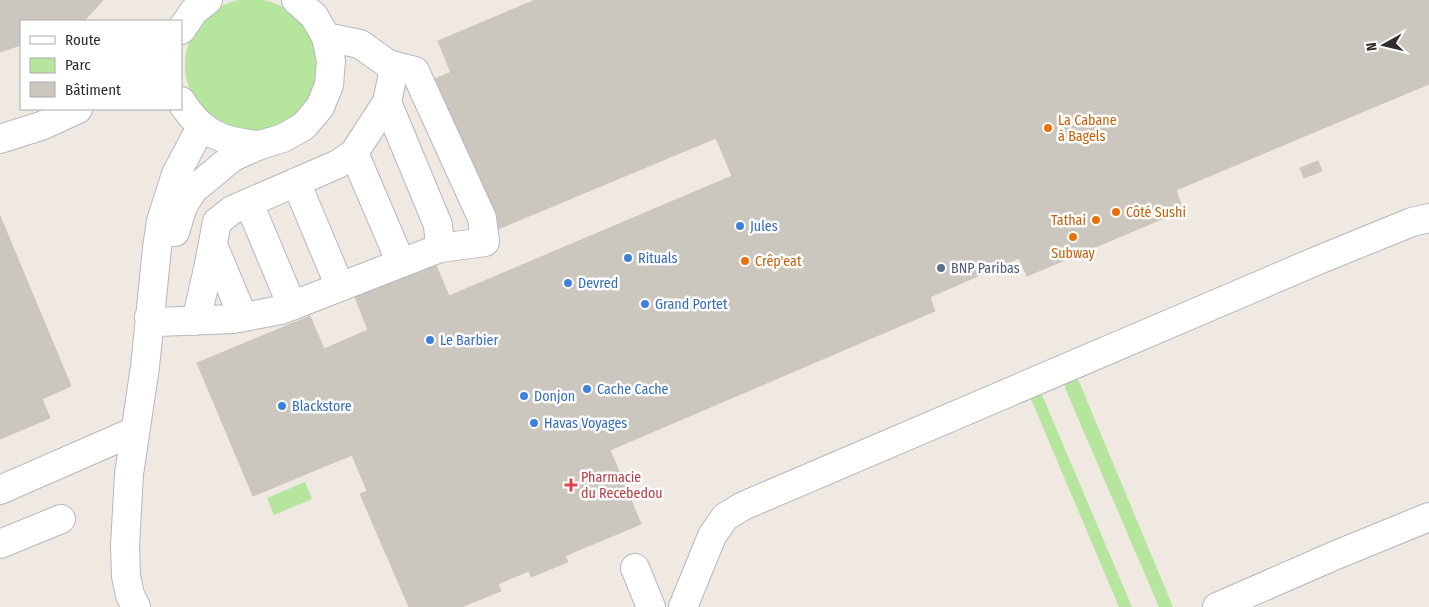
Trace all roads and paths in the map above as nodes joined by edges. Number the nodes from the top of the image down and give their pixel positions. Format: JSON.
{"nodes":[{"id":1,"x":208,"y":0,"type":"edge"},
{"id":2,"x":313,"y":13,"type":"edge"},
{"id":3,"x":182,"y":29,"type":"edge"},
{"id":4,"x":388,"y":64,"type":"junction"},
{"id":5,"x":387,"y":102,"type":"junction"},
{"id":6,"x":182,"y":103,"type":"edge"},
{"id":7,"x":76,"y":110,"type":"edge"},
{"id":8,"x":202,"y":127,"type":"junction"},
{"id":9,"x":0,"y":139,"type":"edge"},
{"id":10,"x":260,"y":145,"type":"junction"},
{"id":11,"x":354,"y":153,"type":"junction"},
{"id":12,"x":296,"y":182,"type":"junction"},
{"id":13,"x":249,"y":203,"type":"junction"},
{"id":14,"x":1429,"y":218,"type":"edge"},
{"id":15,"x":213,"y":245,"type":"junction"},
{"id":16,"x":440,"y":248,"type":"junction"},
{"id":17,"x":401,"y":263,"type":"junction"},
{"id":18,"x":340,"y":287,"type":"junction"},
{"id":19,"x":292,"y":306,"type":"junction"},
{"id":20,"x":244,"y":317,"type":"junction"},
{"id":21,"x":154,"y":320,"type":"junction"},
{"id":22,"x":196,"y":321,"type":"junction"},
{"id":23,"x":135,"y":430,"type":"junction"},
{"id":24,"x":0,"y":490,"type":"edge"},
{"id":25,"x":1429,"y":517,"type":"edge"},
{"id":26,"x":61,"y":519,"type":"dead end"},
{"id":27,"x":0,"y":544,"type":"edge"},
{"id":28,"x":636,"y":568,"type":"dead end"},
{"id":29,"x":136,"y":607,"type":"edge"},
{"id":30,"x":651,"y":607,"type":"edge"},
{"id":31,"x":683,"y":607,"type":"edge"},
{"id":32,"x":1217,"y":607,"type":"edge"}],
"edges":[{"from":1,"to":3,"type":"street"},
{"from":2,"to":4,"type":"street"},
{"from":2,"to":10,"type":"street"},
{"from":4,"to":5,"type":"street"},
{"from":4,"to":16,"type":"street"},
{"from":5,"to":11,"type":"street"},
{"from":5,"to":16,"type":"street"},
{"from":6,"to":8,"type":"street"},
{"from":7,"to":9,"type":"street"},
{"from":8,"to":10,"type":"street"},
{"from":8,"to":21,"type":"street"},
{"from":10,"to":21,"type":"street"},
{"from":11,"to":12,"type":"street"},
{"from":11,"to":17,"type":"street"},
{"from":12,"to":13,"type":"street"},
{"from":12,"to":18,"type":"street"},
{"from":13,"to":15,"type":"street"},
{"from":13,"to":19,"type":"street"},
{"from":14,"to":31,"type":"street"},
{"from":15,"to":20,"type":"street"},
{"from":15,"to":22,"type":"street"},
{"from":16,"to":17,"type":"street"},
{"from":17,"to":18,"type":"street"},
{"from":18,"to":19,"type":"street"},
{"from":19,"to":20,"type":"street"},
{"from":20,"to":22,"type":"street"},
{"from":21,"to":22,"type":"street"},
{"from":21,"to":23,"type":"street"},
{"from":23,"to":24,"type":"street"},
{"from":23,"to":29,"type":"street"},
{"from":25,"to":32,"type":"street"},
{"from":26,"to":27,"type":"street"},
{"from":28,"to":30,"type":"street"}]}
